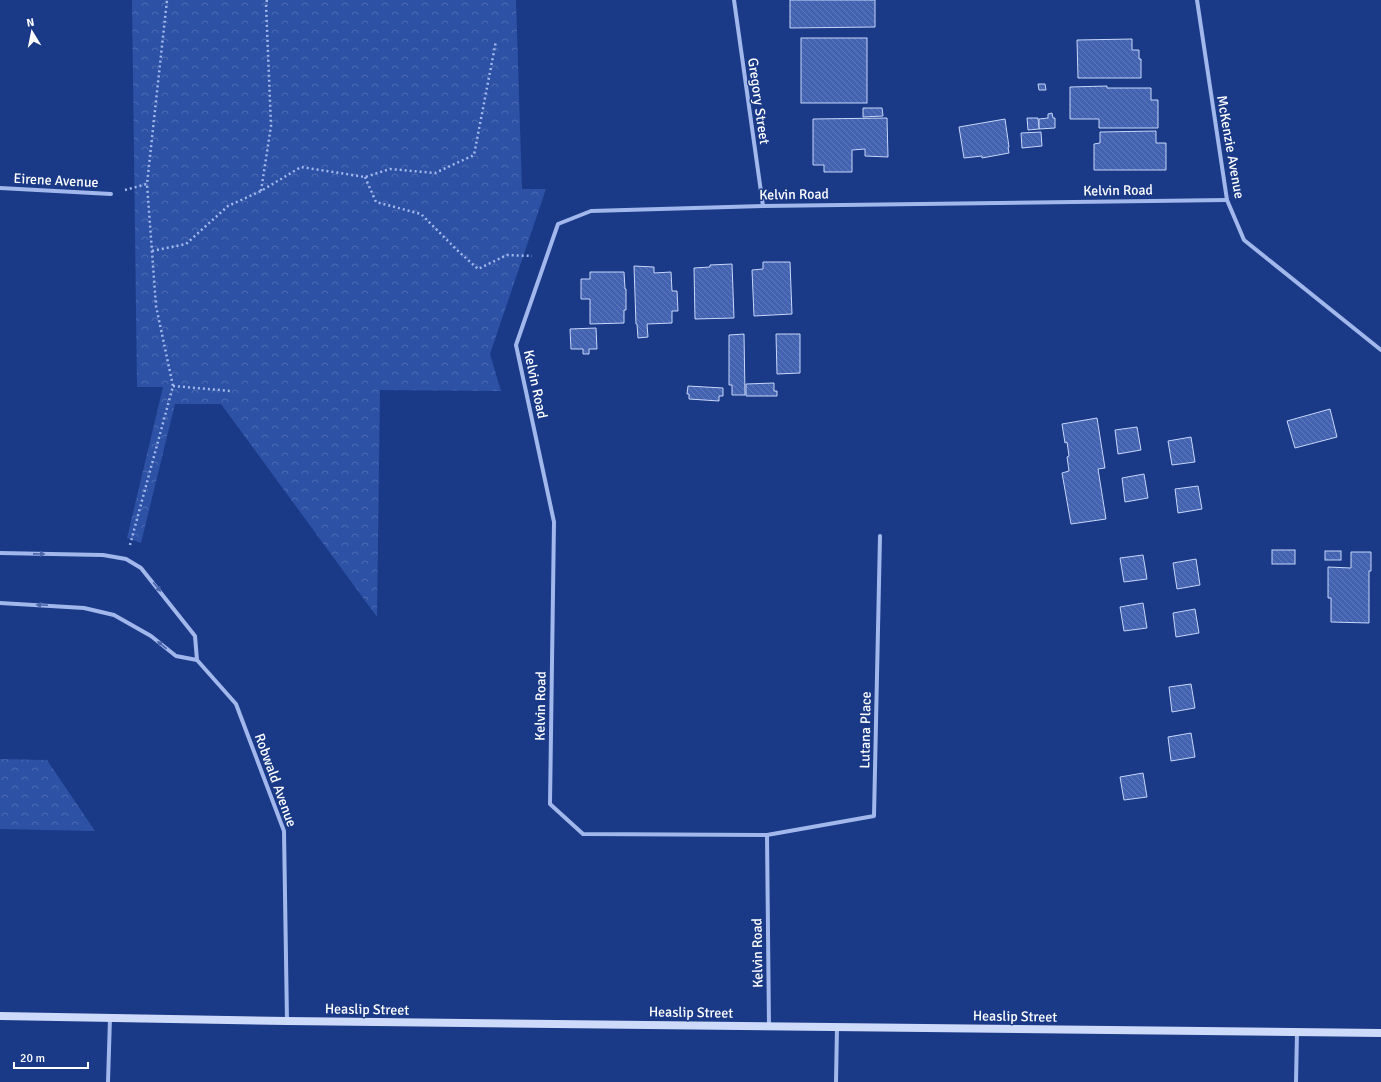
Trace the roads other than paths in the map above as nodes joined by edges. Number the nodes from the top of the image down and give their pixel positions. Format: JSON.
{"nodes":[{"id":1,"x":734,"y":0,"type":"edge"},
{"id":2,"x":1197,"y":0,"type":"edge"},
{"id":3,"x":0,"y":188,"type":"edge"},
{"id":4,"x":111,"y":194,"type":"road end"},
{"id":5,"x":1227,"y":200,"type":"junction"},
{"id":6,"x":763,"y":206,"type":"junction"},
{"id":7,"x":1381,"y":350,"type":"edge"},
{"id":8,"x":880,"y":536,"type":"dead end"},
{"id":9,"x":0,"y":553,"type":"edge"},
{"id":10,"x":0,"y":603,"type":"edge"},
{"id":11,"x":197,"y":660,"type":"junction"},
{"id":12,"x":767,"y":835,"type":"junction"},
{"id":13,"x":0,"y":1016,"type":"edge"},
{"id":14,"x":110,"y":1017,"type":"junction"},
{"id":15,"x":287,"y":1021,"type":"junction"},
{"id":16,"x":769,"y":1026,"type":"junction"},
{"id":17,"x":837,"y":1027,"type":"junction"},
{"id":18,"x":1296,"y":1032,"type":"junction"},
{"id":19,"x":1381,"y":1033,"type":"edge"},
{"id":20,"x":108,"y":1082,"type":"edge"},
{"id":21,"x":836,"y":1082,"type":"edge"},
{"id":22,"x":1296,"y":1082,"type":"edge"}],
"edges":[{"from":1,"to":6,"type":"street","name":"Gregory Street"},
{"from":2,"to":5,"type":"street","name":"McKenzie Avenue"},
{"from":3,"to":4,"type":"street","name":"Eirene Avenue"},
{"from":5,"to":6,"type":"street","name":"Kelvin Road"},
{"from":5,"to":7,"type":"street","name":"McKenzie Avenue"},
{"from":6,"to":12,"type":"street","name":"Kelvin Road"},
{"from":8,"to":12,"type":"street","name":"Lutana Place"},
{"from":9,"to":11,"type":"street","one_way":true},
{"from":11,"to":10,"type":"street","one_way":true},
{"from":11,"to":15,"type":"street","name":"Robwald Avenue"},
{"from":12,"to":16,"type":"street","name":"Kelvin Road"},
{"from":13,"to":14,"type":"street","name":"Heaslip Street"},
{"from":14,"to":15,"type":"street","name":"Heaslip Street"},
{"from":14,"to":20,"type":"street"},
{"from":15,"to":16,"type":"street","name":"Heaslip Street"},
{"from":16,"to":17,"type":"street","name":"Heaslip Street"},
{"from":17,"to":18,"type":"street","name":"Heaslip Street"},
{"from":17,"to":21,"type":"street"},
{"from":18,"to":19,"type":"street","name":"Heaslip Street"},
{"from":18,"to":22,"type":"street"}]}
